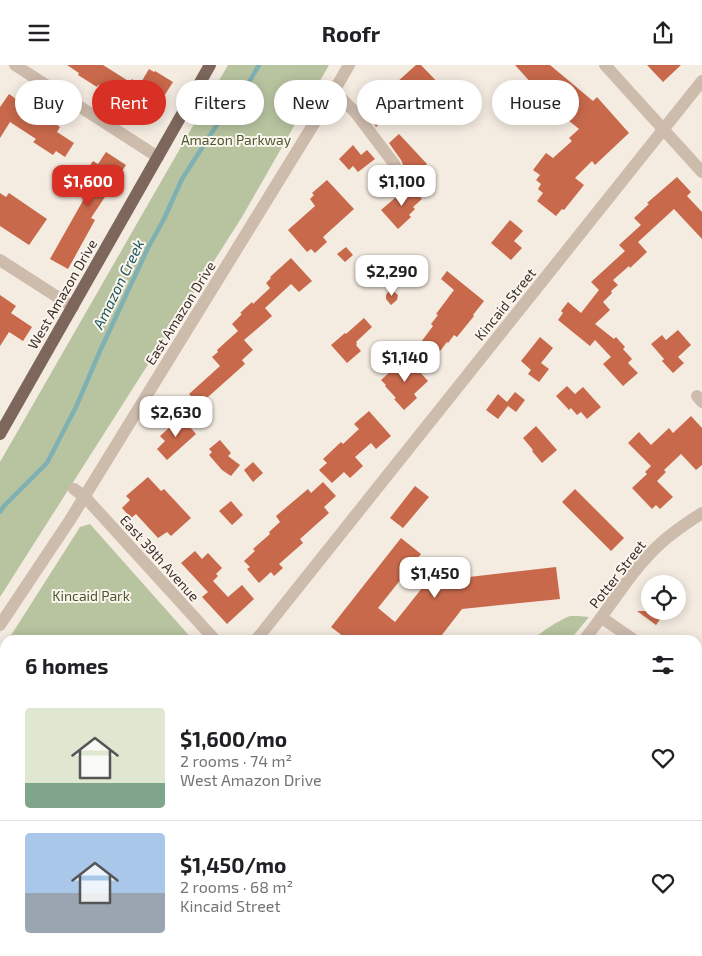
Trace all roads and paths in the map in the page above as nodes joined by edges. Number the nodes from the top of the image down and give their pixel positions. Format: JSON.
{"nodes":[{"id":1,"x":15,"y":65,"type":"edge"},
{"id":2,"x":210,"y":65,"type":"edge"},
{"id":3,"x":349,"y":65,"type":"edge"},
{"id":4,"x":605,"y":65,"type":"edge"},
{"id":5,"x":340,"y":80,"type":"edge"},
{"id":6,"x":702,"y":81,"type":"edge"},
{"id":7,"x":347,"y":104,"type":"edge"},
{"id":8,"x":312,"y":125,"type":"edge"},
{"id":9,"x":664,"y":129,"type":"junction"},
{"id":10,"x":158,"y":157,"type":"junction"},
{"id":11,"x":395,"y":165,"type":"dead end"},
{"id":12,"x":702,"y":172,"type":"edge"},
{"id":13,"x":0,"y":260,"type":"edge"},
{"id":14,"x":73,"y":307,"type":"junction"},
{"id":15,"x":0,"y":434,"type":"edge"},
{"id":16,"x":79,"y":493,"type":"junction"},
{"id":17,"x":702,"y":513,"type":"edge"},
{"id":18,"x":602,"y":618,"type":"junction"},
{"id":19,"x":0,"y":625,"type":"edge"},
{"id":20,"x":210,"y":635,"type":"edge"},
{"id":21,"x":260,"y":635,"type":"edge"},
{"id":22,"x":588,"y":635,"type":"edge"},
{"id":23,"x":627,"y":635,"type":"edge"}],
"edges":[{"from":1,"to":10,"type":"street"},
{"from":2,"to":10,"type":"main road","name":"West Amazon Drive"},
{"from":3,"to":5,"type":"street","name":"East Amazon Drive"},
{"from":4,"to":9,"type":"street"},
{"from":6,"to":9,"type":"street","name":"Kincaid Street"},
{"from":7,"to":11,"type":"street"},
{"from":8,"to":16,"type":"street","name":"East Amazon Drive"},
{"from":9,"to":12,"type":"street"},
{"from":9,"to":21,"type":"street","name":"Kincaid Street"},
{"from":10,"to":14,"type":"main road","name":"West Amazon Drive"},
{"from":13,"to":14,"type":"street"},
{"from":14,"to":15,"type":"main road","name":"West Amazon Drive"},
{"from":16,"to":19,"type":"street","name":"East Amazon Drive"},
{"from":16,"to":20,"type":"street","name":"East 39th Avenue"},
{"from":17,"to":18,"type":"street","name":"Potter Street"},
{"from":18,"to":22,"type":"street","name":"Potter Street"},
{"from":18,"to":23,"type":"street"}]}
